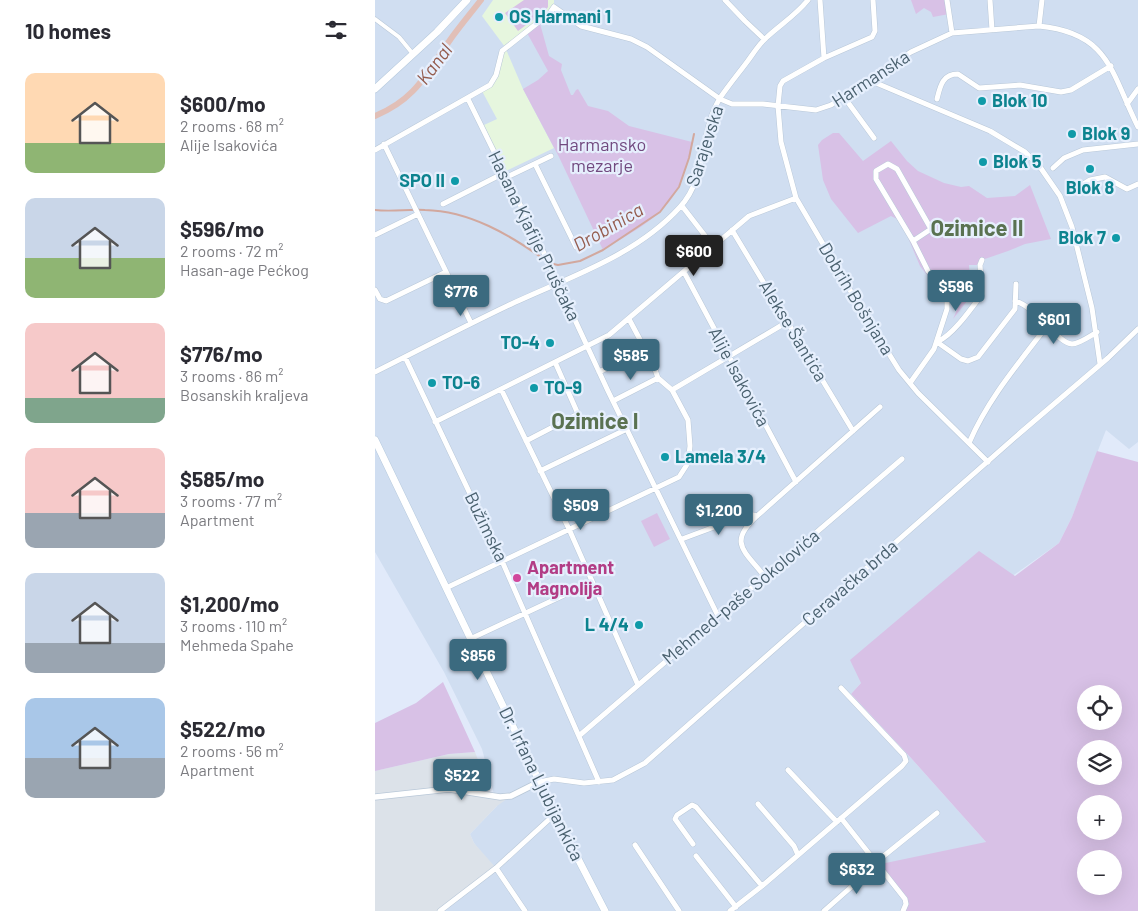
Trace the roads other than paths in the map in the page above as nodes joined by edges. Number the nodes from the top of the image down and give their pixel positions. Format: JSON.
{"nodes":[{"id":1,"x":467,"y":0,"type":"edge"},
{"id":2,"x":554,"y":0,"type":"edge"},
{"id":3,"x":725,"y":0,"type":"edge"},
{"id":4,"x":808,"y":0,"type":"edge"},
{"id":5,"x":820,"y":0,"type":"edge"},
{"id":6,"x":873,"y":0,"type":"edge"},
{"id":7,"x":947,"y":0,"type":"edge"},
{"id":8,"x":990,"y":0,"type":"edge"},
{"id":9,"x":1042,"y":0,"type":"edge"},
{"id":10,"x":554,"y":7,"type":"junction"},
{"id":11,"x":375,"y":19,"type":"edge"},
{"id":12,"x":1039,"y":26,"type":"junction"},
{"id":13,"x":992,"y":30,"type":"junction"},
{"id":14,"x":952,"y":33,"type":"junction"},
{"id":15,"x":765,"y":39,"type":"junction"},
{"id":16,"x":413,"y":54,"type":"junction"},
{"id":17,"x":824,"y":58,"type":"junction"},
{"id":18,"x":1111,"y":66,"type":"junction"},
{"id":19,"x":869,"y":80,"type":"junction"},
{"id":20,"x":375,"y":89,"type":"edge"},
{"id":21,"x":1138,"y":89,"type":"edge"},
{"id":22,"x":844,"y":97,"type":"junction"},
{"id":23,"x":468,"y":99,"type":"junction"},
{"id":24,"x":719,"y":99,"type":"junction"},
{"id":25,"x":937,"y":99,"type":"dead end"},
{"id":26,"x":1127,"y":104,"type":"junction"},
{"id":27,"x":778,"y":106,"type":"junction"},
{"id":28,"x":1138,"y":127,"type":"edge"},
{"id":29,"x":874,"y":138,"type":"dead end"},
{"id":30,"x":384,"y":144,"type":"junction"},
{"id":31,"x":1138,"y":144,"type":"edge"},
{"id":32,"x":375,"y":150,"type":"edge"},
{"id":33,"x":551,"y":156,"type":"dead end"},
{"id":34,"x":535,"y":164,"type":"junction"},
{"id":35,"x":1053,"y":168,"type":"dead end"},
{"id":36,"x":505,"y":175,"type":"junction"},
{"id":37,"x":1138,"y":184,"type":"edge"},
{"id":38,"x":1069,"y":193,"type":"dead end"},
{"id":39,"x":796,"y":198,"type":"junction"},
{"id":40,"x":443,"y":204,"type":"dead end"},
{"id":41,"x":682,"y":206,"type":"junction"},
{"id":42,"x":417,"y":213,"type":"junction"},
{"id":43,"x":732,"y":230,"type":"junction"},
{"id":44,"x":375,"y":235,"type":"edge"},
{"id":45,"x":913,"y":241,"type":"junction"},
{"id":46,"x":576,"y":246,"type":"dead end"},
{"id":47,"x":713,"y":246,"type":"junction"},
{"id":48,"x":982,"y":260,"type":"dead end"},
{"id":49,"x":446,"y":272,"type":"junction"},
{"id":50,"x":684,"y":272,"type":"junction"},
{"id":51,"x":558,"y":282,"type":"junction"},
{"id":52,"x":1016,"y":284,"type":"dead end"},
{"id":53,"x":375,"y":290,"type":"edge"},
{"id":54,"x":1015,"y":301,"type":"junction"},
{"id":55,"x":629,"y":319,"type":"junction"},
{"id":56,"x":787,"y":322,"type":"junction"},
{"id":57,"x":471,"y":323,"type":"junction"},
{"id":58,"x":1047,"y":326,"type":"junction"},
{"id":59,"x":1138,"y":329,"type":"edge"},
{"id":60,"x":1097,"y":332,"type":"junction"},
{"id":61,"x":937,"y":342,"type":"junction"},
{"id":62,"x":588,"y":346,"type":"junction"},
{"id":63,"x":645,"y":350,"type":"junction"},
{"id":64,"x":405,"y":357,"type":"junction"},
{"id":65,"x":728,"y":357,"type":"junction"},
{"id":66,"x":555,"y":362,"type":"junction"},
{"id":67,"x":1101,"y":364,"type":"junction"},
{"id":68,"x":375,"y":372,"type":"edge"},
{"id":69,"x":599,"y":372,"type":"junction"},
{"id":70,"x":658,"y":378,"type":"junction"},
{"id":71,"x":910,"y":384,"type":"junction"},
{"id":72,"x":501,"y":389,"type":"junction"},
{"id":73,"x":672,"y":390,"type":"junction"},
{"id":74,"x":613,"y":401,"type":"junction"},
{"id":75,"x":880,"y":407,"type":"dead end"},
{"id":76,"x":435,"y":422,"type":"junction"},
{"id":77,"x":627,"y":429,"type":"junction"},
{"id":78,"x":853,"y":431,"type":"junction"},
{"id":79,"x":375,"y":440,"type":"edge"},
{"id":80,"x":526,"y":441,"type":"junction"},
{"id":81,"x":969,"y":443,"type":"junction"},
{"id":82,"x":902,"y":459,"type":"dead end"},
{"id":83,"x":988,"y":462,"type":"junction"},
{"id":84,"x":540,"y":471,"type":"junction"},
{"id":85,"x":796,"y":482,"type":"junction"},
{"id":86,"x":657,"y":487,"type":"junction"},
{"id":87,"x":757,"y":516,"type":"junction"},
{"id":88,"x":569,"y":530,"type":"junction"},
{"id":89,"x":682,"y":539,"type":"junction"},
{"id":90,"x":503,"y":561,"type":"junction"},
{"id":91,"x":765,"y":577,"type":"junction"},
{"id":92,"x":593,"y":582,"type":"junction"},
{"id":93,"x":446,"y":588,"type":"junction"},
{"id":94,"x":525,"y":613,"type":"junction"},
{"id":95,"x":718,"y":616,"type":"junction"},
{"id":96,"x":470,"y":639,"type":"junction"},
{"id":97,"x":638,"y":685,"type":"junction"},
{"id":98,"x":841,"y":688,"type":"dead end"},
{"id":99,"x":580,"y":735,"type":"junction"},
{"id":100,"x":788,"y":770,"type":"dead end"},
{"id":101,"x":539,"y":782,"type":"junction"},
{"id":102,"x":599,"y":782,"type":"junction"},
{"id":103,"x":375,"y":797,"type":"edge"},
{"id":104,"x":758,"y":804,"type":"dead end"},
{"id":105,"x":937,"y":813,"type":"dead end"},
{"id":106,"x":555,"y":814,"type":"junction"},
{"id":107,"x":839,"y":820,"type":"junction"},
{"id":108,"x":693,"y":844,"type":"dead end"},
{"id":109,"x":635,"y":845,"type":"dead end"},
{"id":110,"x":798,"y":854,"type":"junction"},
{"id":111,"x":696,"y":856,"type":"dead end"},
{"id":112,"x":875,"y":864,"type":"junction"},
{"id":113,"x":496,"y":868,"type":"junction"},
{"id":114,"x":762,"y":886,"type":"junction"},
{"id":115,"x":736,"y":907,"type":"junction"},
{"id":116,"x":905,"y":910,"type":"edge"},
{"id":117,"x":440,"y":911,"type":"edge"},
{"id":118,"x":525,"y":911,"type":"edge"},
{"id":119,"x":605,"y":911,"type":"edge"},
{"id":120,"x":679,"y":911,"type":"edge"},
{"id":121,"x":730,"y":911,"type":"edge"},
{"id":122,"x":824,"y":911,"type":"edge"}],
"edges":[{"from":1,"to":16,"type":"main road"},
{"from":2,"to":10,"type":"street"},
{"from":3,"to":15,"type":"street"},
{"from":4,"to":15,"type":"street","name":"Sarajevska"},
{"from":5,"to":17,"type":"street"},
{"from":6,"to":17,"type":"street","name":"Dobrih Bošnjana"},
{"from":7,"to":14,"type":"street"},
{"from":8,"to":13,"type":"street"},
{"from":9,"to":12,"type":"street"},
{"from":10,"to":23,"type":"street"},
{"from":10,"to":24,"type":"street","name":"Harmanska"},
{"from":11,"to":16,"type":"street"},
{"from":12,"to":13,"type":"street","name":"Harmanska"},
{"from":12,"to":18,"type":"street","name":"Harmanska"},
{"from":13,"to":14,"type":"street","name":"Harmanska"},
{"from":14,"to":19,"type":"street","name":"Harmanska"},
{"from":15,"to":24,"type":"street","name":"Sarajevska"},
{"from":16,"to":20,"type":"main road"},
{"from":17,"to":27,"type":"street","name":"Dobrih Bošnjana"},
{"from":18,"to":25,"type":"street"},
{"from":18,"to":26,"type":"street","name":"Harmanska"},
{"from":19,"to":22,"type":"street","name":"Harmanska"},
{"from":19,"to":60,"type":"street"},
{"from":21,"to":26,"type":"street"},
{"from":22,"to":27,"type":"street","name":"Harmanska"},
{"from":22,"to":29,"type":"street"},
{"from":23,"to":30,"type":"street"},
{"from":23,"to":36,"type":"street","name":"Hasana Kjafije Pruščaka"},
{"from":24,"to":27,"type":"street","name":"Harmanska"},
{"from":24,"to":41,"type":"street","name":"Sarajevska"},
{"from":26,"to":28,"type":"street","name":"Harmanska"},
{"from":27,"to":39,"type":"street","name":"Dobrih Bošnjana"},
{"from":30,"to":32,"type":"street"},
{"from":30,"to":42,"type":"street"},
{"from":31,"to":35,"type":"street"},
{"from":33,"to":34,"type":"street"},
{"from":34,"to":36,"type":"street"},
{"from":34,"to":46,"type":"street"},
{"from":36,"to":40,"type":"street"},
{"from":36,"to":51,"type":"street","name":"Hasana Kjafije Pruščaka"},
{"from":37,"to":38,"type":"street"},
{"from":39,"to":43,"type":"street"},
{"from":39,"to":71,"type":"street","name":"Dobrih Bošnjana"},
{"from":41,"to":47,"type":"street"},
{"from":41,"to":51,"type":"street","name":"Sarajevska"},
{"from":42,"to":44,"type":"street"},
{"from":42,"to":49,"type":"street"},
{"from":43,"to":47,"type":"street"},
{"from":43,"to":56,"type":"street","name":"Alekse Šantića"},
{"from":45,"to":45,"type":"street"},
{"from":45,"to":61,"type":"street"},
{"from":47,"to":50,"type":"street"},
{"from":48,"to":61,"type":"street"},
{"from":49,"to":53,"type":"street"},
{"from":49,"to":57,"type":"street"},
{"from":50,"to":55,"type":"street"},
{"from":50,"to":65,"type":"street","name":"Alije Isakovića"},
{"from":51,"to":57,"type":"street","name":"Sarajevska"},
{"from":51,"to":62,"type":"street","name":"Hasana Kjafije Pruščaka"},
{"from":52,"to":54,"type":"street"},
{"from":54,"to":58,"type":"street"},
{"from":54,"to":61,"type":"street"},
{"from":55,"to":62,"type":"street"},
{"from":55,"to":63,"type":"street"},
{"from":56,"to":65,"type":"street"},
{"from":56,"to":78,"type":"street","name":"Alekse Šantića"},
{"from":57,"to":64,"type":"street","name":"Sarajevska"},
{"from":58,"to":60,"type":"street"},
{"from":58,"to":81,"type":"street"},
{"from":59,"to":67,"type":"street","name":"Ceravačka brda"},
{"from":60,"to":67,"type":"street"},
{"from":61,"to":71,"type":"street"},
{"from":62,"to":66,"type":"street"},
{"from":62,"to":69,"type":"street","name":"Hasana Kjafije Pruščaka"},
{"from":63,"to":69,"type":"street"},
{"from":63,"to":70,"type":"street"},
{"from":64,"to":68,"type":"street","name":"Sarajevska"},
{"from":64,"to":76,"type":"street","name":"Bužimska"},
{"from":65,"to":73,"type":"street"},
{"from":65,"to":85,"type":"street","name":"Alije Isakovića"},
{"from":66,"to":72,"type":"street"},
{"from":66,"to":80,"type":"street"},
{"from":67,"to":83,"type":"street","name":"Ceravačka brda"},
{"from":69,"to":74,"type":"street","name":"Hasana Kjafije Pruščaka"},
{"from":70,"to":73,"type":"street"},
{"from":70,"to":74,"type":"street"},
{"from":71,"to":81,"type":"street","name":"Dobrih Bošnjana"},
{"from":72,"to":76,"type":"street"},
{"from":72,"to":80,"type":"street"},
{"from":73,"to":86,"type":"street"},
{"from":74,"to":77,"type":"street","name":"Hasana Kjafije Pruščaka"},
{"from":75,"to":78,"type":"street"},
{"from":76,"to":90,"type":"street","name":"Bužimska"},
{"from":77,"to":84,"type":"street"},
{"from":77,"to":86,"type":"street","name":"Hasana Kjafije Pruščaka"},
{"from":78,"to":85,"type":"street"},
{"from":79,"to":93,"type":"main road","name":"Dr. Irfana Ljubijankića"},
{"from":80,"to":84,"type":"street"},
{"from":81,"to":83,"type":"street","name":"Dobrih Bošnjana"},
{"from":82,"to":91,"type":"street","name":"Mehmed-paše Sokolovića"},
{"from":83,"to":102,"type":"street","name":"Ceravačka brda"},
{"from":84,"to":88,"type":"street"},
{"from":85,"to":87,"type":"street"},
{"from":86,"to":88,"type":"street"},
{"from":86,"to":89,"type":"street","name":"Hasana Kjafije Pruščaka"},
{"from":87,"to":89,"type":"street"},
{"from":87,"to":91,"type":"street"},
{"from":88,"to":90,"type":"street"},
{"from":88,"to":92,"type":"street"},
{"from":89,"to":95,"type":"street","name":"Hasana Kjafije Pruščaka"},
{"from":90,"to":93,"type":"street"},
{"from":90,"to":94,"type":"street","name":"Bužimska"},
{"from":91,"to":95,"type":"street","name":"Mehmed-paše Sokolovića"},
{"from":92,"to":94,"type":"street"},
{"from":92,"to":97,"type":"street"},
{"from":93,"to":96,"type":"main road","name":"Dr. Irfana Ljubijankića"},
{"from":94,"to":96,"type":"street"},
{"from":94,"to":99,"type":"street","name":"Bužimska"},
{"from":95,"to":97,"type":"street","name":"Mehmed-paše Sokolovića"},
{"from":96,"to":101,"type":"main road","name":"Dr. Irfana Ljubijankića"},
{"from":97,"to":99,"type":"street","name":"Mehmed-paše Sokolovića"},
{"from":98,"to":107,"type":"street"},
{"from":99,"to":102,"type":"street","name":"Bužimska"},
{"from":100,"to":107,"type":"street"},
{"from":101,"to":102,"type":"street","name":"Ceravačka brda"},
{"from":101,"to":103,"type":"street"},
{"from":101,"to":106,"type":"main road","name":"Dr. Irfana Ljubijankića"},
{"from":104,"to":110,"type":"street"},
{"from":105,"to":112,"type":"street"},
{"from":106,"to":113,"type":"street"},
{"from":106,"to":119,"type":"main road","name":"Dr. Irfana Ljubijankića"},
{"from":107,"to":110,"type":"street"},
{"from":107,"to":112,"type":"street"},
{"from":108,"to":114,"type":"street"},
{"from":109,"to":120,"type":"street"},
{"from":110,"to":114,"type":"street"},
{"from":111,"to":115,"type":"street"},
{"from":112,"to":116,"type":"street"},
{"from":112,"to":122,"type":"street"},
{"from":113,"to":117,"type":"street"},
{"from":113,"to":118,"type":"street"},
{"from":114,"to":115,"type":"street"},
{"from":115,"to":121,"type":"street"}]}
